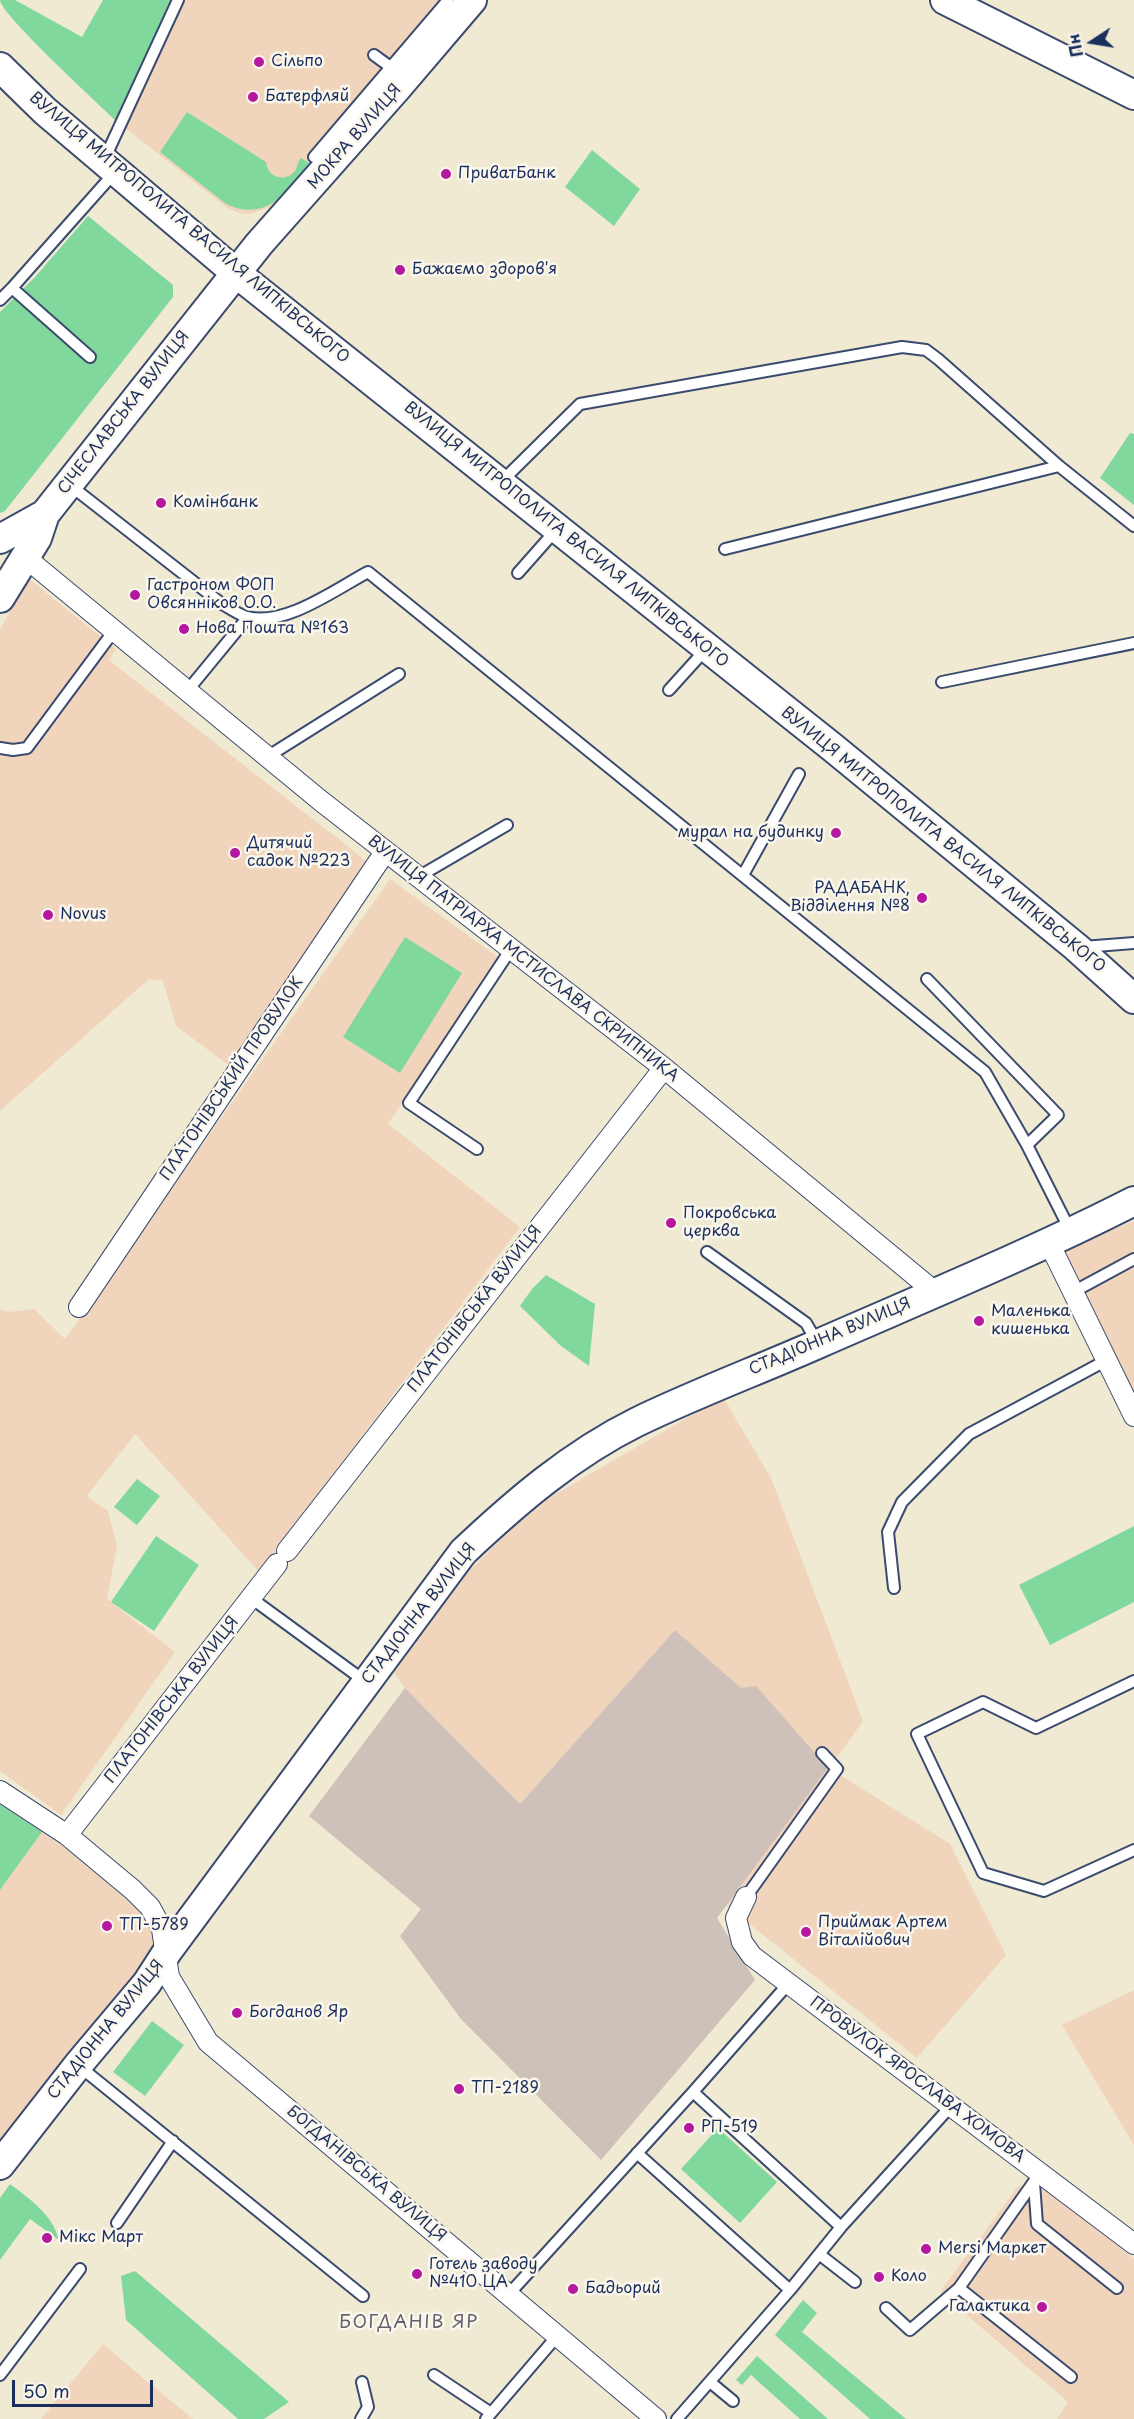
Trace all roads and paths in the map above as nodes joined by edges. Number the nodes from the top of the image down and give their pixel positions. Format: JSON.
{"nodes":[{"id":1,"x":178,"y":0,"type":"edge"},
{"id":2,"x":448,"y":0,"type":"edge"},
{"id":3,"x":472,"y":0,"type":"edge"},
{"id":4,"x":945,"y":0,"type":"edge"},
{"id":5,"x":375,"y":55,"type":"dead end"},
{"id":6,"x":0,"y":67,"type":"edge"},
{"id":7,"x":398,"y":73,"type":"junction"},
{"id":8,"x":1134,"y":95,"type":"edge"},
{"id":9,"x":314,"y":156,"type":"dead end"},
{"id":10,"x":110,"y":166,"type":"junction"},
{"id":11,"x":236,"y":273,"type":"junction"},
{"id":12,"x":12,"y":288,"type":"junction"},
{"id":13,"x":0,"y":300,"type":"edge"},
{"id":14,"x":90,"y":357,"type":"dead end"},
{"id":15,"x":1059,"y":466,"type":"junction"},
{"id":16,"x":501,"y":482,"type":"junction"},
{"id":17,"x":69,"y":484,"type":"junction"},
{"id":18,"x":45,"y":514,"type":"junction"},
{"id":19,"x":1134,"y":526,"type":"edge"},
{"id":20,"x":558,"y":527,"type":"junction"},
{"id":21,"x":0,"y":539,"type":"edge"},
{"id":22,"x":724,"y":549,"type":"dead end"},
{"id":23,"x":26,"y":558,"type":"junction"},
{"id":24,"x":518,"y":573,"type":"dead end"},
{"id":25,"x":0,"y":598,"type":"edge"},
{"id":26,"x":248,"y":617,"type":"junction"},
{"id":27,"x":113,"y":632,"type":"junction"},
{"id":28,"x":1134,"y":643,"type":"edge"},
{"id":29,"x":708,"y":648,"type":"junction"},
{"id":30,"x":399,"y":674,"type":"dead end"},
{"id":31,"x":942,"y":682,"type":"dead end"},
{"id":32,"x":189,"y":690,"type":"junction"},
{"id":33,"x":669,"y":690,"type":"dead end"},
{"id":34,"x":0,"y":748,"type":"edge"},
{"id":35,"x":267,"y":757,"type":"junction"},
{"id":36,"x":799,"y":774,"type":"dead end"},
{"id":37,"x":507,"y":825,"type":"dead end"},
{"id":38,"x":385,"y":852,"type":"junction"},
{"id":39,"x":742,"y":875,"type":"junction"},
{"id":40,"x":418,"y":877,"type":"junction"},
{"id":41,"x":1134,"y":943,"type":"edge"},
{"id":42,"x":1076,"y":947,"type":"junction"},
{"id":43,"x":511,"y":949,"type":"junction"},
{"id":44,"x":927,"y":979,"type":"dead end"},
{"id":45,"x":1134,"y":999,"type":"edge"},
{"id":46,"x":664,"y":1068,"type":"junction"},
{"id":47,"x":1027,"y":1145,"type":"junction"},
{"id":48,"x":477,"y":1149,"type":"dead end"},
{"id":49,"x":1134,"y":1201,"type":"edge"},
{"id":50,"x":1060,"y":1238,"type":"junction"},
{"id":51,"x":707,"y":1252,"type":"dead end"},
{"id":52,"x":1134,"y":1259,"type":"edge"},
{"id":53,"x":935,"y":1292,"type":"junction"},
{"id":54,"x":1073,"y":1292,"type":"junction"},
{"id":55,"x":79,"y":1307,"type":"dead end"},
{"id":56,"x":819,"y":1344,"type":"junction"},
{"id":57,"x":1107,"y":1360,"type":"junction"},
{"id":58,"x":1134,"y":1416,"type":"edge"},
{"id":59,"x":894,"y":1588,"type":"dead end"},
{"id":60,"x":251,"y":1598,"type":"junction"},
{"id":61,"x":1134,"y":1681,"type":"edge"},
{"id":62,"x":366,"y":1682,"type":"junction"},
{"id":63,"x":822,"y":1753,"type":"dead end"},
{"id":64,"x":0,"y":1791,"type":"edge"},
{"id":65,"x":67,"y":1836,"type":"junction"},
{"id":66,"x":1134,"y":1850,"type":"edge"},
{"id":67,"x":746,"y":1897,"type":"joint"},
{"id":68,"x":167,"y":1952,"type":"junction"},
{"id":69,"x":789,"y":1983,"type":"junction"},
{"id":70,"x":78,"y":2065,"type":"junction"},
{"id":71,"x":693,"y":2092,"type":"junction"},
{"id":72,"x":951,"y":2106,"type":"junction"},
{"id":73,"x":173,"y":2141,"type":"junction"},
{"id":74,"x":637,"y":2153,"type":"junction"},
{"id":75,"x":0,"y":2165,"type":"edge"},
{"id":76,"x":1037,"y":2178,"type":"junction"},
{"id":77,"x":117,"y":2223,"type":"dead end"},
{"id":78,"x":841,"y":2227,"type":"junction"},
{"id":79,"x":1134,"y":2244,"type":"edge"},
{"id":80,"x":819,"y":2254,"type":"junction"},
{"id":81,"x":80,"y":2269,"type":"dead end"},
{"id":82,"x":855,"y":2282,"type":"dead end"},
{"id":83,"x":959,"y":2288,"type":"junction"},
{"id":84,"x":1117,"y":2288,"type":"dead end"},
{"id":85,"x":790,"y":2290,"type":"junction"},
{"id":86,"x":509,"y":2294,"type":"junction"},
{"id":87,"x":363,"y":2296,"type":"dead end"},
{"id":88,"x":886,"y":2308,"type":"dead end"},
{"id":89,"x":558,"y":2335,"type":"junction"},
{"id":90,"x":0,"y":2375,"type":"edge"},
{"id":91,"x":434,"y":2375,"type":"dead end"},
{"id":92,"x":1071,"y":2377,"type":"dead end"},
{"id":93,"x":362,"y":2382,"type":"dead end"},
{"id":94,"x":710,"y":2382,"type":"junction"},
{"id":95,"x":733,"y":2401,"type":"dead end"},
{"id":96,"x":488,"y":2416,"type":"edge"},
{"id":97,"x":361,"y":2419,"type":"edge"},
{"id":98,"x":656,"y":2419,"type":"edge"},
{"id":99,"x":677,"y":2419,"type":"edge"}],
"edges":[{"from":1,"to":10,"type":"lane"},
{"from":2,"to":7,"type":"lane"},
{"from":3,"to":7,"type":"street","name":"МОКРА ВУЛИЦЯ"},
{"from":4,"to":8,"type":"street"},
{"from":5,"to":7,"type":"lane"},
{"from":6,"to":10,"type":"street","name":"ВУЛИЦЯ МИТРОПОЛИТА ВАСИЛЯ ЛИПКІВСЬКОГО"},
{"from":7,"to":9,"type":"lane"},
{"from":7,"to":11,"type":"street","name":"МОКРА ВУЛИЦЯ"},
{"from":10,"to":11,"type":"street","name":"ВУЛИЦЯ МИТРОПОЛИТА ВАСИЛЯ ЛИПКІВСЬКОГО"},
{"from":10,"to":12,"type":"lane"},
{"from":11,"to":16,"type":"street","name":"ВУЛИЦЯ МИТРОПОЛИТА ВАСИЛЯ ЛИПКІВСЬКОГО"},
{"from":11,"to":17,"type":"street","name":"СІЧЕСЛАВСЬКА ВУЛИЦЯ"},
{"from":12,"to":13,"type":"lane"},
{"from":12,"to":14,"type":"lane"},
{"from":15,"to":16,"type":"lane"},
{"from":15,"to":19,"type":"lane"},
{"from":15,"to":22,"type":"lane"},
{"from":16,"to":20,"type":"street","name":"ВУЛИЦЯ МИТРОПОЛИТА ВАСИЛЯ ЛИПКІВСЬКОГО"},
{"from":17,"to":18,"type":"street","name":"СІЧЕСЛАВСЬКА ВУЛИЦЯ"},
{"from":17,"to":26,"type":"lane"},
{"from":18,"to":21,"type":"street","name":"СІЧЕСЛАВСЬКА ВУЛИЦЯ"},
{"from":18,"to":23,"type":"street"},
{"from":20,"to":24,"type":"lane"},
{"from":20,"to":29,"type":"street","name":"ВУЛИЦЯ МИТРОПОЛИТА ВАСИЛЯ ЛИПКІВСЬКОГО"},
{"from":23,"to":25,"type":"street"},
{"from":23,"to":27,"type":"street","name":"ВУЛИЦЯ ПАТРІАРХА МСТИСЛАВА СКРИПНИКА"},
{"from":26,"to":32,"type":"lane"},
{"from":26,"to":39,"type":"lane"},
{"from":27,"to":32,"type":"street","name":"ВУЛИЦЯ ПАТРІАРХА МСТИСЛАВА СКРИПНИКА"},
{"from":27,"to":34,"type":"lane"},
{"from":28,"to":31,"type":"lane"},
{"from":29,"to":33,"type":"lane"},
{"from":29,"to":42,"type":"street","name":"ВУЛИЦЯ МИТРОПОЛИТА ВАСИЛЯ ЛИПКІВСЬКОГО"},
{"from":30,"to":35,"type":"lane"},
{"from":32,"to":35,"type":"street","name":"ВУЛИЦЯ ПАТРІАРХА МСТИСЛАВА СКРИПНИКА"},
{"from":35,"to":38,"type":"street","name":"ВУЛИЦЯ ПАТРІАРХА МСТИСЛАВА СКРИПНИКА"},
{"from":36,"to":39,"type":"lane"},
{"from":37,"to":40,"type":"lane"},
{"from":38,"to":40,"type":"street","name":"ВУЛИЦЯ ПАТРІАРХА МСТИСЛАВА СКРИПНИКА"},
{"from":38,"to":55,"type":"street","name":"ПЛАТОНІВСЬКИЙ ПРОВУЛОК"},
{"from":39,"to":47,"type":"lane"},
{"from":40,"to":43,"type":"street","name":"ВУЛИЦЯ ПАТРІАРХА МСТИСЛАВА СКРИПНИКА"},
{"from":41,"to":42,"type":"lane"},
{"from":42,"to":45,"type":"street","name":"ВУЛИЦЯ МИТРОПОЛИТА ВАСИЛЯ ЛИПКІВСЬКОГО"},
{"from":43,"to":46,"type":"street","name":"ВУЛИЦЯ ПАТРІАРХА МСТИСЛАВА СКРИПНИКА"},
{"from":43,"to":48,"type":"lane"},
{"from":44,"to":47,"type":"lane"},
{"from":46,"to":53,"type":"street","name":"ВУЛИЦЯ ПАТРІАРХА МСТИСЛАВА СКРИПНИКА"},
{"from":46,"to":60,"type":"street","name":"ПЛАТОНІВСЬКА ВУЛИЦЯ"},
{"from":47,"to":50,"type":"lane"},
{"from":49,"to":50,"type":"street","name":"СТАДІОННА ВУЛИЦЯ"},
{"from":50,"to":53,"type":"street","name":"СТАДІОННА ВУЛИЦЯ"},
{"from":50,"to":54,"type":"street"},
{"from":51,"to":56,"type":"lane"},
{"from":52,"to":54,"type":"lane"},
{"from":53,"to":56,"type":"street","name":"СТАДІОННА ВУЛИЦЯ"},
{"from":54,"to":57,"type":"street"},
{"from":56,"to":62,"type":"street","name":"СТАДІОННА ВУЛИЦЯ"},
{"from":57,"to":58,"type":"street"},
{"from":57,"to":59,"type":"lane"},
{"from":60,"to":62,"type":"lane"},
{"from":60,"to":65,"type":"street","name":"ПЛАТОНІВСЬКА ВУЛИЦЯ"},
{"from":61,"to":66,"type":"lane"},
{"from":62,"to":68,"type":"street","name":"СТАДІОННА ВУЛИЦЯ"},
{"from":63,"to":67,"type":"lane"},
{"from":64,"to":65,"type":"street","name":"БОГДАНІВСЬКА ВУЛИЦЯ"},
{"from":65,"to":68,"type":"street","name":"БОГДАНІВСЬКА ВУЛИЦЯ"},
{"from":67,"to":69,"type":"street","name":"ПРОВУЛОК ЯРОСЛАВА ХОМОВА"},
{"from":68,"to":70,"type":"street","name":"СТАДІОННА ВУЛИЦЯ"},
{"from":68,"to":86,"type":"street","name":"БОГДАНІВСЬКА ВУЛИЦЯ"},
{"from":69,"to":71,"type":"lane"},
{"from":69,"to":72,"type":"street","name":"ПРОВУЛОК ЯРОСЛАВА ХОМОВА"},
{"from":70,"to":73,"type":"lane"},
{"from":70,"to":75,"type":"street","name":"СТАДІОННА ВУЛИЦЯ"},
{"from":71,"to":74,"type":"lane"},
{"from":71,"to":78,"type":"lane"},
{"from":72,"to":76,"type":"street","name":"ПРОВУЛОК ЯРОСЛАВА ХОМОВА"},
{"from":72,"to":78,"type":"lane"},
{"from":73,"to":77,"type":"lane"},
{"from":73,"to":87,"type":"lane"},
{"from":74,"to":85,"type":"lane"},
{"from":74,"to":86,"type":"lane"},
{"from":76,"to":79,"type":"street","name":"ПРОВУЛОК ЯРОСЛАВА ХОМОВА"},
{"from":76,"to":83,"type":"lane"},
{"from":76,"to":84,"type":"lane"},
{"from":78,"to":80,"type":"lane"},
{"from":80,"to":82,"type":"lane"},
{"from":80,"to":85,"type":"lane"},
{"from":81,"to":90,"type":"lane"},
{"from":83,"to":88,"type":"lane"},
{"from":83,"to":92,"type":"lane"},
{"from":85,"to":94,"type":"lane"},
{"from":86,"to":89,"type":"street","name":"БОГДАНІВСЬКА ВУЛИЦЯ"},
{"from":89,"to":96,"type":"lane"},
{"from":89,"to":98,"type":"street","name":"БОГДАНІВСЬКА ВУЛИЦЯ"},
{"from":91,"to":96,"type":"lane"},
{"from":93,"to":97,"type":"lane"},
{"from":94,"to":95,"type":"lane"},
{"from":94,"to":99,"type":"lane"}]}
